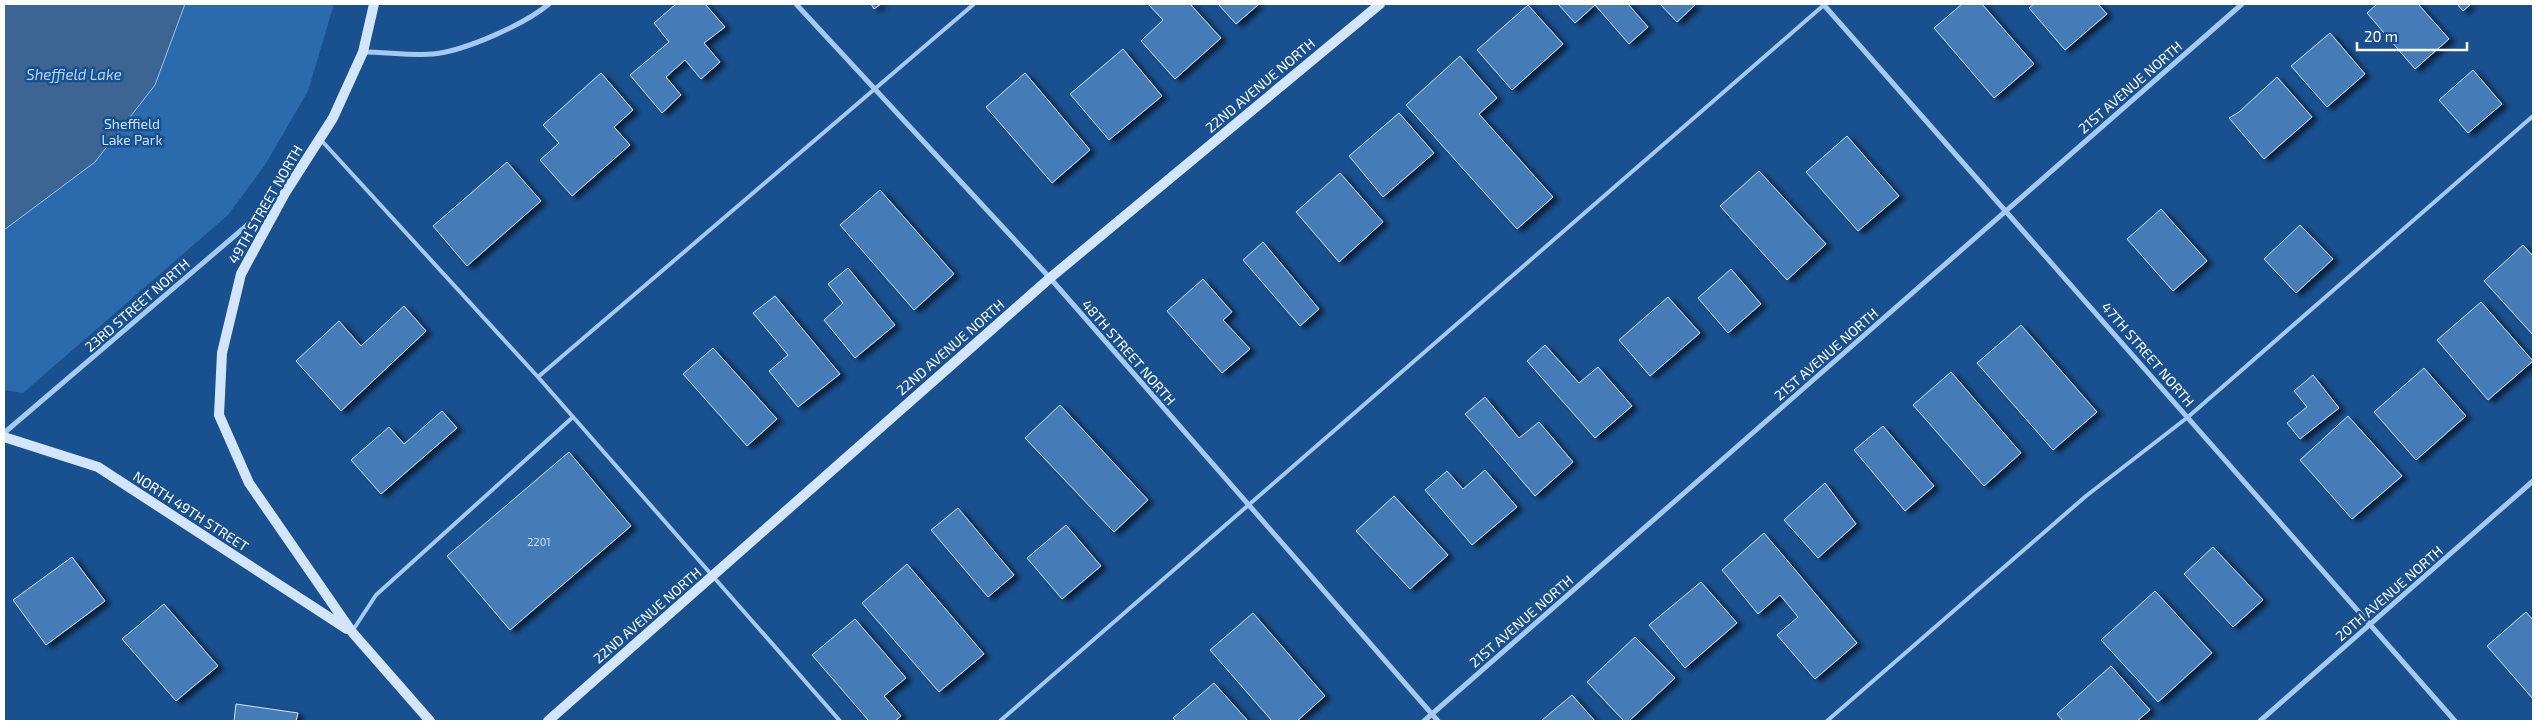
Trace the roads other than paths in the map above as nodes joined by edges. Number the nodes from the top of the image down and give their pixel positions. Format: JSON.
{"nodes":[{"id":1,"x":374,"y":4,"type":"edge"},
{"id":2,"x":550,"y":4,"type":"edge"},
{"id":3,"x":796,"y":4,"type":"edge"},
{"id":4,"x":974,"y":4,"type":"edge"},
{"id":5,"x":1380,"y":4,"type":"edge"},
{"id":6,"x":1824,"y":4,"type":"edge"},
{"id":7,"x":2242,"y":4,"type":"edge"},
{"id":8,"x":363,"y":52,"type":"junction"},
{"id":9,"x":876,"y":90,"type":"junction"},
{"id":10,"x":2533,"y":116,"type":"edge"},
{"id":11,"x":319,"y":138,"type":"junction"},
{"id":12,"x":285,"y":193,"type":"junction"},
{"id":13,"x":2006,"y":210,"type":"junction"},
{"id":14,"x":1050,"y":278,"type":"junction"},
{"id":15,"x":538,"y":377,"type":"junction"},
{"id":16,"x":2188,"y":417,"type":"junction"},
{"id":17,"x":573,"y":418,"type":"junction"},
{"id":18,"x":4,"y":435,"type":"edge"},
{"id":19,"x":2533,"y":482,"type":"edge"},
{"id":20,"x":1249,"y":505,"type":"junction"},
{"id":21,"x":712,"y":577,"type":"junction"},
{"id":22,"x":2370,"y":625,"type":"junction"},
{"id":23,"x":352,"y":632,"type":"junction"},
{"id":24,"x":1432,"y":714,"type":"junction"},
{"id":25,"x":430,"y":721,"type":"edge"},
{"id":26,"x":548,"y":721,"type":"edge"},
{"id":27,"x":840,"y":721,"type":"edge"},
{"id":28,"x":1000,"y":721,"type":"edge"},
{"id":29,"x":1424,"y":721,"type":"edge"},
{"id":30,"x":1438,"y":721,"type":"edge"},
{"id":31,"x":1827,"y":721,"type":"edge"},
{"id":32,"x":2260,"y":721,"type":"edge"},
{"id":33,"x":2454,"y":721,"type":"edge"}],
"edges":[{"from":1,"to":8,"type":"main road","name":"49TH STREET NORTH"},
{"from":2,"to":8,"type":"street"},
{"from":3,"to":9,"type":"street","name":"48TH STREET NORTH"},
{"from":4,"to":9,"type":"lane"},
{"from":5,"to":14,"type":"main road","name":"22ND AVENUE NORTH"},
{"from":6,"to":13,"type":"street","name":"47TH STREET NORTH"},
{"from":6,"to":20,"type":"lane"},
{"from":7,"to":13,"type":"street","name":"21ST AVENUE NORTH"},
{"from":8,"to":11,"type":"main road","name":"49TH STREET NORTH"},
{"from":9,"to":14,"type":"street","name":"48TH STREET NORTH"},
{"from":9,"to":15,"type":"lane"},
{"from":10,"to":16,"type":"lane"},
{"from":11,"to":12,"type":"main road","name":"49TH STREET NORTH"},
{"from":11,"to":15,"type":"lane"},
{"from":12,"to":18,"type":"street","name":"23RD STREET NORTH"},
{"from":12,"to":23,"type":"main road","name":"49TH STREET NORTH"},
{"from":13,"to":16,"type":"street","name":"47TH STREET NORTH"},
{"from":13,"to":24,"type":"street","name":"21ST AVENUE NORTH"},
{"from":14,"to":20,"type":"street","name":"48TH STREET NORTH"},
{"from":14,"to":21,"type":"main road","name":"22ND AVENUE NORTH"},
{"from":15,"to":17,"type":"lane"},
{"from":16,"to":22,"type":"street","name":"47TH STREET NORTH"},
{"from":16,"to":31,"type":"lane"},
{"from":17,"to":21,"type":"lane"},
{"from":17,"to":23,"type":"lane"},
{"from":18,"to":23,"type":"main road","name":"NORTH 49TH STREET"},
{"from":19,"to":22,"type":"street","name":"20TH AVENUE NORTH"},
{"from":20,"to":24,"type":"street","name":"48TH STREET NORTH"},
{"from":20,"to":28,"type":"lane"},
{"from":21,"to":26,"type":"main road","name":"22ND AVENUE NORTH"},
{"from":21,"to":27,"type":"lane"},
{"from":22,"to":32,"type":"street","name":"20TH AVENUE NORTH"},
{"from":22,"to":33,"type":"street","name":"47TH STREET NORTH"},
{"from":23,"to":25,"type":"main road","name":"49TH STREET NORTH"},
{"from":24,"to":29,"type":"street","name":"21ST AVENUE NORTH"},
{"from":24,"to":30,"type":"street","name":"48TH STREET NORTH"}]}
